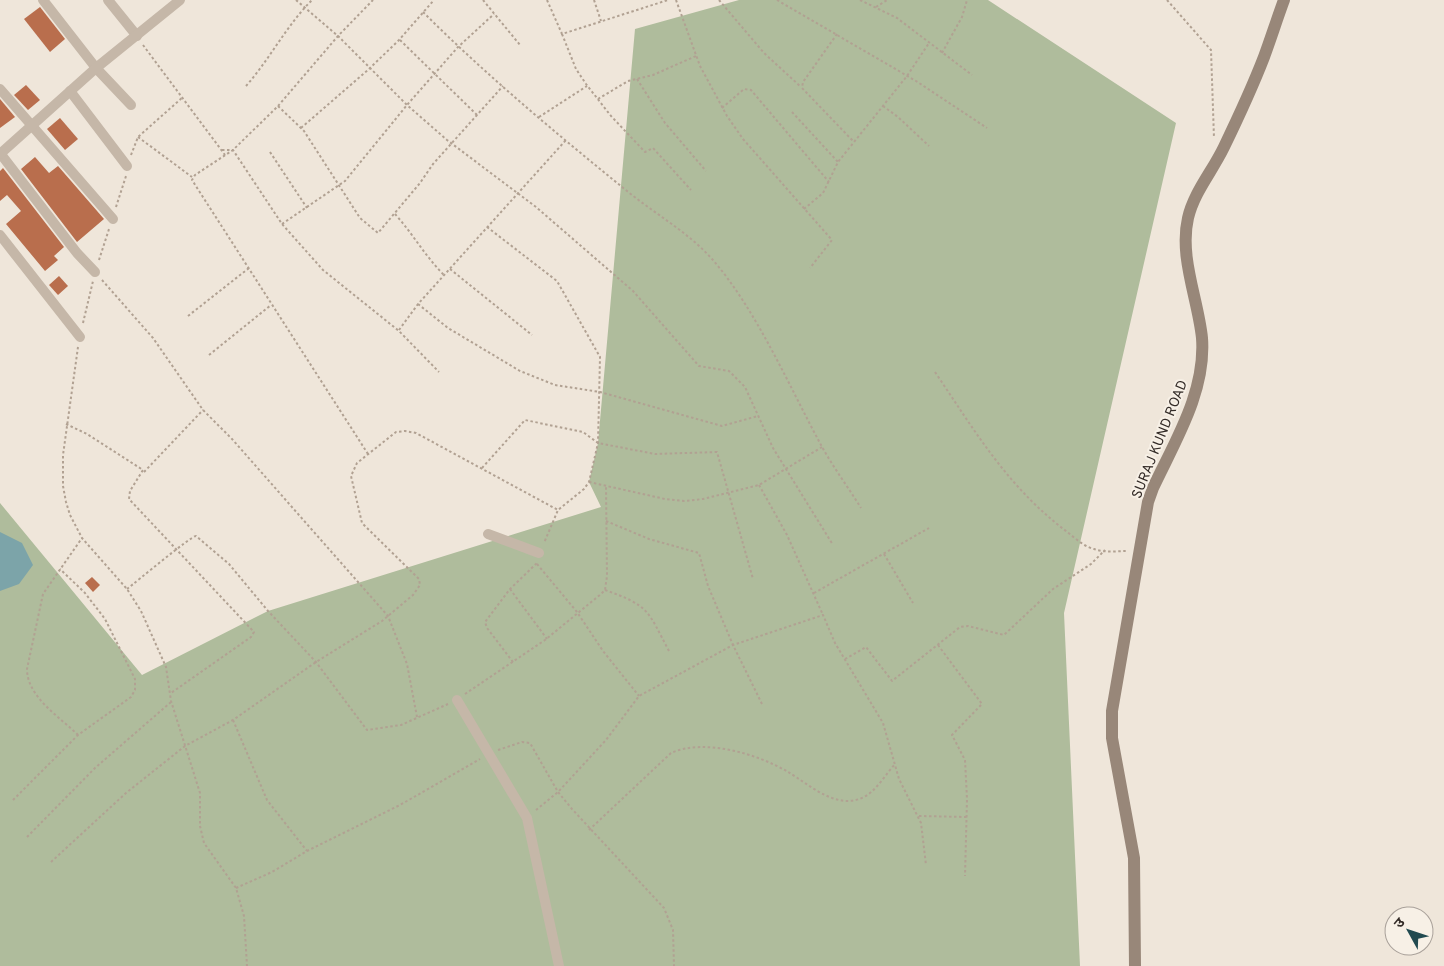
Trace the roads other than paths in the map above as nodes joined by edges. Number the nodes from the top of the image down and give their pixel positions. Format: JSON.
{"nodes":[{"id":1,"x":43,"y":0,"type":"edge"},
{"id":2,"x":108,"y":0,"type":"edge"},
{"id":3,"x":1284,"y":0,"type":"edge"},
{"id":4,"x":176,"y":2,"type":"edge"},
{"id":5,"x":137,"y":36,"type":"junction"},
{"id":6,"x":96,"y":68,"type":"junction"},
{"id":7,"x":0,"y":89,"type":"edge"},
{"id":8,"x":70,"y":91,"type":"junction"},
{"id":9,"x":131,"y":105,"type":"dead end"},
{"id":10,"x":31,"y":126,"type":"junction"},
{"id":11,"x":0,"y":154,"type":"edge"},
{"id":12,"x":127,"y":166,"type":"road end"},
{"id":13,"x":113,"y":219,"type":"road end"},
{"id":14,"x":0,"y":235,"type":"edge"},
{"id":15,"x":95,"y":272,"type":"road end"},
{"id":16,"x":80,"y":337,"type":"road end"},
{"id":17,"x":488,"y":534,"type":"dead end"},
{"id":18,"x":538,"y":558,"type":"road end"},
{"id":19,"x":457,"y":700,"type":"road end"},
{"id":20,"x":559,"y":966,"type":"edge"},
{"id":21,"x":1134,"y":966,"type":"edge"}],
"edges":[{"from":1,"to":6,"type":"street"},
{"from":2,"to":5,"type":"street"},
{"from":3,"to":21,"type":"street","name":"SURAJ KUND ROAD"},
{"from":4,"to":5,"type":"street"},
{"from":5,"to":6,"type":"street"},
{"from":6,"to":8,"type":"street"},
{"from":6,"to":9,"type":"street"},
{"from":7,"to":10,"type":"street"},
{"from":8,"to":10,"type":"street"},
{"from":8,"to":12,"type":"street"},
{"from":10,"to":11,"type":"street"},
{"from":10,"to":13,"type":"street"},
{"from":11,"to":15,"type":"street"},
{"from":14,"to":16,"type":"street"},
{"from":17,"to":18,"type":"street"},
{"from":19,"to":20,"type":"street"}]}
